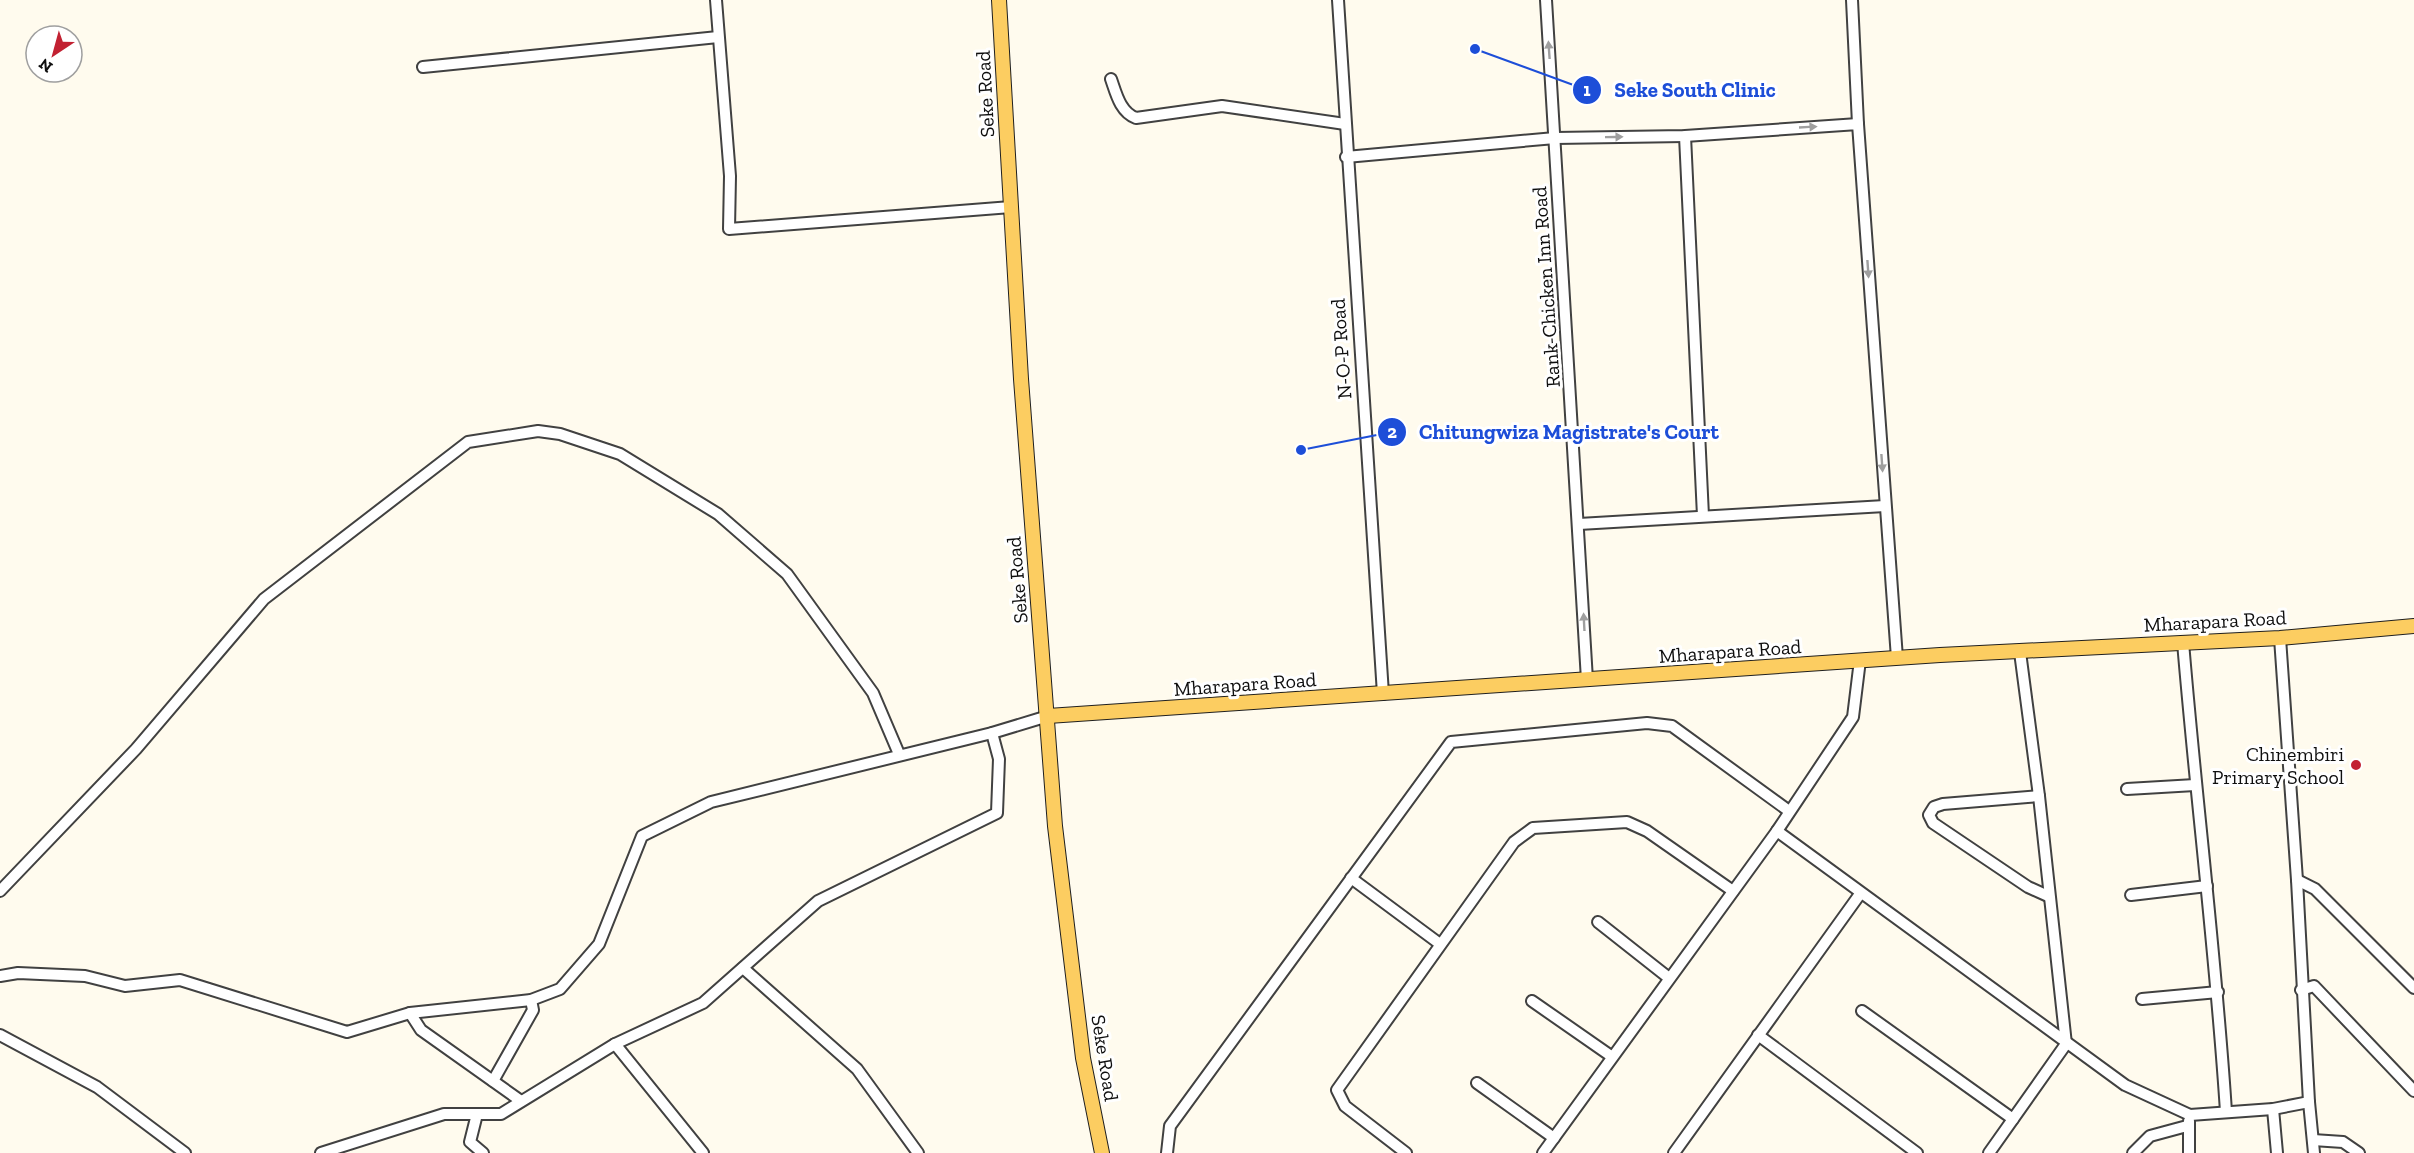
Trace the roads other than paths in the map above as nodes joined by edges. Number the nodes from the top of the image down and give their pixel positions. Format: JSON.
{"nodes":[{"id":1,"x":716,"y":0,"type":"edge"},
{"id":2,"x":999,"y":0,"type":"edge"},
{"id":3,"x":1338,"y":0,"type":"edge"},
{"id":4,"x":1546,"y":0,"type":"edge"},
{"id":5,"x":1851,"y":0,"type":"edge"},
{"id":6,"x":718,"y":37,"type":"junction"},
{"id":7,"x":423,"y":68,"type":"dead end"},
{"id":8,"x":1111,"y":78,"type":"dead end"},
{"id":9,"x":1345,"y":124,"type":"junction"},
{"id":10,"x":1858,"y":124,"type":"junction"},
{"id":11,"x":1684,"y":136,"type":"junction"},
{"id":12,"x":1555,"y":138,"type":"junction"},
{"id":13,"x":1346,"y":157,"type":"junction"},
{"id":14,"x":1011,"y":207,"type":"junction"},
{"id":15,"x":1885,"y":506,"type":"junction"},
{"id":16,"x":1703,"y":516,"type":"junction"},
{"id":17,"x":1579,"y":524,"type":"junction"},
{"id":18,"x":2414,"y":626,"type":"edge"},
{"id":19,"x":2280,"y":638,"type":"junction"},
{"id":20,"x":2183,"y":642,"type":"junction"},
{"id":21,"x":2020,"y":652,"type":"junction"},
{"id":22,"x":1897,"y":658,"type":"junction"},
{"id":23,"x":1860,"y":660,"type":"junction"},
{"id":24,"x":1587,"y":680,"type":"junction"},
{"id":25,"x":1383,"y":694,"type":"junction"},
{"id":26,"x":1048,"y":716,"type":"junction"},
{"id":27,"x":992,"y":733,"type":"junction"},
{"id":28,"x":899,"y":754,"type":"junction"},
{"id":29,"x":2195,"y":785,"type":"junction"},
{"id":30,"x":2127,"y":789,"type":"dead end"},
{"id":31,"x":2039,"y":796,"type":"junction"},
{"id":32,"x":1790,"y":812,"type":"junction"},
{"id":33,"x":1777,"y":831,"type":"junction"},
{"id":34,"x":1351,"y":878,"type":"junction"},
{"id":35,"x":2297,"y":880,"type":"junction"},
{"id":36,"x":2207,"y":886,"type":"junction"},
{"id":37,"x":0,"y":891,"type":"edge"},
{"id":38,"x":1733,"y":891,"type":"junction"},
{"id":39,"x":1860,"y":894,"type":"junction"},
{"id":40,"x":2131,"y":895,"type":"dead end"},
{"id":41,"x":2048,"y":896,"type":"junction"},
{"id":42,"x":1598,"y":922,"type":"dead end"},
{"id":43,"x":1440,"y":944,"type":"junction"},
{"id":44,"x":743,"y":968,"type":"junction"},
{"id":45,"x":0,"y":976,"type":"edge"},
{"id":46,"x":1669,"y":978,"type":"junction"},
{"id":47,"x":2414,"y":988,"type":"edge"},
{"id":48,"x":2301,"y":990,"type":"junction"},
{"id":49,"x":2218,"y":992,"type":"junction"},
{"id":50,"x":2142,"y":999,"type":"dead end"},
{"id":51,"x":531,"y":1000,"type":"junction"},
{"id":52,"x":1532,"y":1001,"type":"dead end"},
{"id":53,"x":1862,"y":1011,"type":"dead end"},
{"id":54,"x":410,"y":1013,"type":"junction"},
{"id":55,"x":0,"y":1035,"type":"edge"},
{"id":56,"x":1758,"y":1035,"type":"junction"},
{"id":57,"x":615,"y":1044,"type":"junction"},
{"id":58,"x":2066,"y":1044,"type":"junction"},
{"id":59,"x":1611,"y":1056,"type":"junction"},
{"id":60,"x":493,"y":1081,"type":"junction"},
{"id":61,"x":1477,"y":1083,"type":"dead end"},
{"id":62,"x":2414,"y":1090,"type":"edge"},
{"id":63,"x":521,"y":1101,"type":"junction"},
{"id":64,"x":2308,"y":1102,"type":"junction"},
{"id":65,"x":2273,"y":1109,"type":"junction"},
{"id":66,"x":2226,"y":1112,"type":"junction"},
{"id":67,"x":477,"y":1114,"type":"junction"},
{"id":68,"x":2013,"y":1119,"type":"junction"},
{"id":69,"x":2189,"y":1120,"type":"junction"},
{"id":70,"x":1554,"y":1138,"type":"junction"},
{"id":71,"x":2313,"y":1140,"type":"junction"},
{"id":72,"x":1393,"y":1143,"type":"junction"},
{"id":73,"x":185,"y":1153,"type":"edge"},
{"id":74,"x":321,"y":1153,"type":"edge"},
{"id":75,"x":483,"y":1153,"type":"edge"},
{"id":76,"x":703,"y":1153,"type":"edge"},
{"id":77,"x":918,"y":1153,"type":"edge"},
{"id":78,"x":1102,"y":1153,"type":"edge"},
{"id":79,"x":1167,"y":1153,"type":"edge"},
{"id":80,"x":1386,"y":1153,"type":"edge"},
{"id":81,"x":1406,"y":1153,"type":"edge"},
{"id":82,"x":1543,"y":1153,"type":"edge"},
{"id":83,"x":1674,"y":1153,"type":"edge"},
{"id":84,"x":1917,"y":1153,"type":"edge"},
{"id":85,"x":1989,"y":1153,"type":"edge"},
{"id":86,"x":2133,"y":1153,"type":"edge"},
{"id":87,"x":2189,"y":1153,"type":"edge"},
{"id":88,"x":2277,"y":1153,"type":"edge"},
{"id":89,"x":2314,"y":1153,"type":"edge"},
{"id":90,"x":2359,"y":1153,"type":"edge"}],
"edges":[{"from":1,"to":6,"type":"street"},
{"from":2,"to":14,"type":"main road","name":"Seke Road"},
{"from":3,"to":9,"type":"street","name":"N-O-P Road"},
{"from":12,"to":4,"type":"street","name":"Rank-Chicken Inn Road","one_way":true},
{"from":5,"to":10,"type":"street"},
{"from":6,"to":7,"type":"street"},
{"from":6,"to":14,"type":"street"},
{"from":8,"to":9,"type":"street"},
{"from":9,"to":13,"type":"street","name":"N-O-P Road"},
{"from":11,"to":10,"type":"street","one_way":true},
{"from":10,"to":15,"type":"street","one_way":true},
{"from":12,"to":11,"type":"street","one_way":true},
{"from":11,"to":16,"type":"street"},
{"from":12,"to":13,"type":"street"},
{"from":12,"to":17,"type":"street","name":"Rank-Chicken Inn Road"},
{"from":13,"to":25,"type":"street","name":"N-O-P Road"},
{"from":14,"to":26,"type":"main road","name":"Seke Road"},
{"from":15,"to":16,"type":"street"},
{"from":15,"to":22,"type":"street"},
{"from":16,"to":17,"type":"street"},
{"from":24,"to":17,"type":"street","name":"Rank-Chicken Inn Road","one_way":true},
{"from":18,"to":19,"type":"main road","name":"Mharapara Road"},
{"from":19,"to":20,"type":"main road","name":"Mharapara Road"},
{"from":19,"to":35,"type":"street"},
{"from":20,"to":21,"type":"main road","name":"Mharapara Road"},
{"from":20,"to":29,"type":"street"},
{"from":21,"to":22,"type":"main road","name":"Mharapara Road"},
{"from":21,"to":31,"type":"street"},
{"from":22,"to":23,"type":"main road","name":"Mharapara Road"},
{"from":23,"to":24,"type":"main road","name":"Mharapara Road"},
{"from":23,"to":32,"type":"street"},
{"from":24,"to":25,"type":"main road","name":"Mharapara Road"},
{"from":25,"to":26,"type":"main road","name":"Mharapara Road"},
{"from":26,"to":27,"type":"street"},
{"from":26,"to":78,"type":"main road","name":"Seke Road"},
{"from":27,"to":28,"type":"street"},
{"from":27,"to":44,"type":"street"},
{"from":28,"to":37,"type":"street"},
{"from":28,"to":51,"type":"street"},
{"from":29,"to":30,"type":"street"},
{"from":29,"to":36,"type":"street"},
{"from":31,"to":41,"type":"street"},
{"from":31,"to":41,"type":"street"},
{"from":32,"to":33,"type":"street"},
{"from":32,"to":34,"type":"street"},
{"from":33,"to":38,"type":"street"},
{"from":33,"to":39,"type":"street"},
{"from":34,"to":43,"type":"street"},
{"from":34,"to":79,"type":"street"},
{"from":35,"to":47,"type":"street"},
{"from":35,"to":48,"type":"street"},
{"from":36,"to":40,"type":"street"},
{"from":36,"to":49,"type":"street"},
{"from":38,"to":43,"type":"street"},
{"from":38,"to":46,"type":"street"},
{"from":39,"to":56,"type":"street"},
{"from":39,"to":58,"type":"street"},
{"from":41,"to":58,"type":"street"},
{"from":42,"to":46,"type":"street"},
{"from":43,"to":72,"type":"street"},
{"from":44,"to":57,"type":"street"},
{"from":44,"to":77,"type":"street"},
{"from":45,"to":54,"type":"street"},
{"from":46,"to":59,"type":"street"},
{"from":48,"to":62,"type":"street"},
{"from":48,"to":64,"type":"street"},
{"from":49,"to":50,"type":"street"},
{"from":49,"to":66,"type":"street"},
{"from":51,"to":54,"type":"street"},
{"from":51,"to":60,"type":"street"},
{"from":52,"to":59,"type":"street"},
{"from":53,"to":68,"type":"street"},
{"from":54,"to":60,"type":"street"},
{"from":55,"to":73,"type":"street"},
{"from":56,"to":83,"type":"street"},
{"from":56,"to":84,"type":"street"},
{"from":57,"to":63,"type":"street"},
{"from":57,"to":76,"type":"street"},
{"from":58,"to":68,"type":"street"},
{"from":58,"to":69,"type":"street"},
{"from":59,"to":70,"type":"street"},
{"from":60,"to":63,"type":"street"},
{"from":61,"to":70,"type":"street"},
{"from":63,"to":67,"type":"street"},
{"from":64,"to":65,"type":"street"},
{"from":64,"to":71,"type":"street"},
{"from":65,"to":66,"type":"street"},
{"from":65,"to":88,"type":"street"},
{"from":66,"to":69,"type":"street"},
{"from":67,"to":74,"type":"street"},
{"from":67,"to":75,"type":"street"},
{"from":68,"to":85,"type":"street"},
{"from":69,"to":86,"type":"street"},
{"from":69,"to":87,"type":"street"},
{"from":70,"to":82,"type":"street"},
{"from":71,"to":89,"type":"street"},
{"from":71,"to":90,"type":"street"},
{"from":72,"to":80,"type":"street"},
{"from":72,"to":81,"type":"street"}]}
